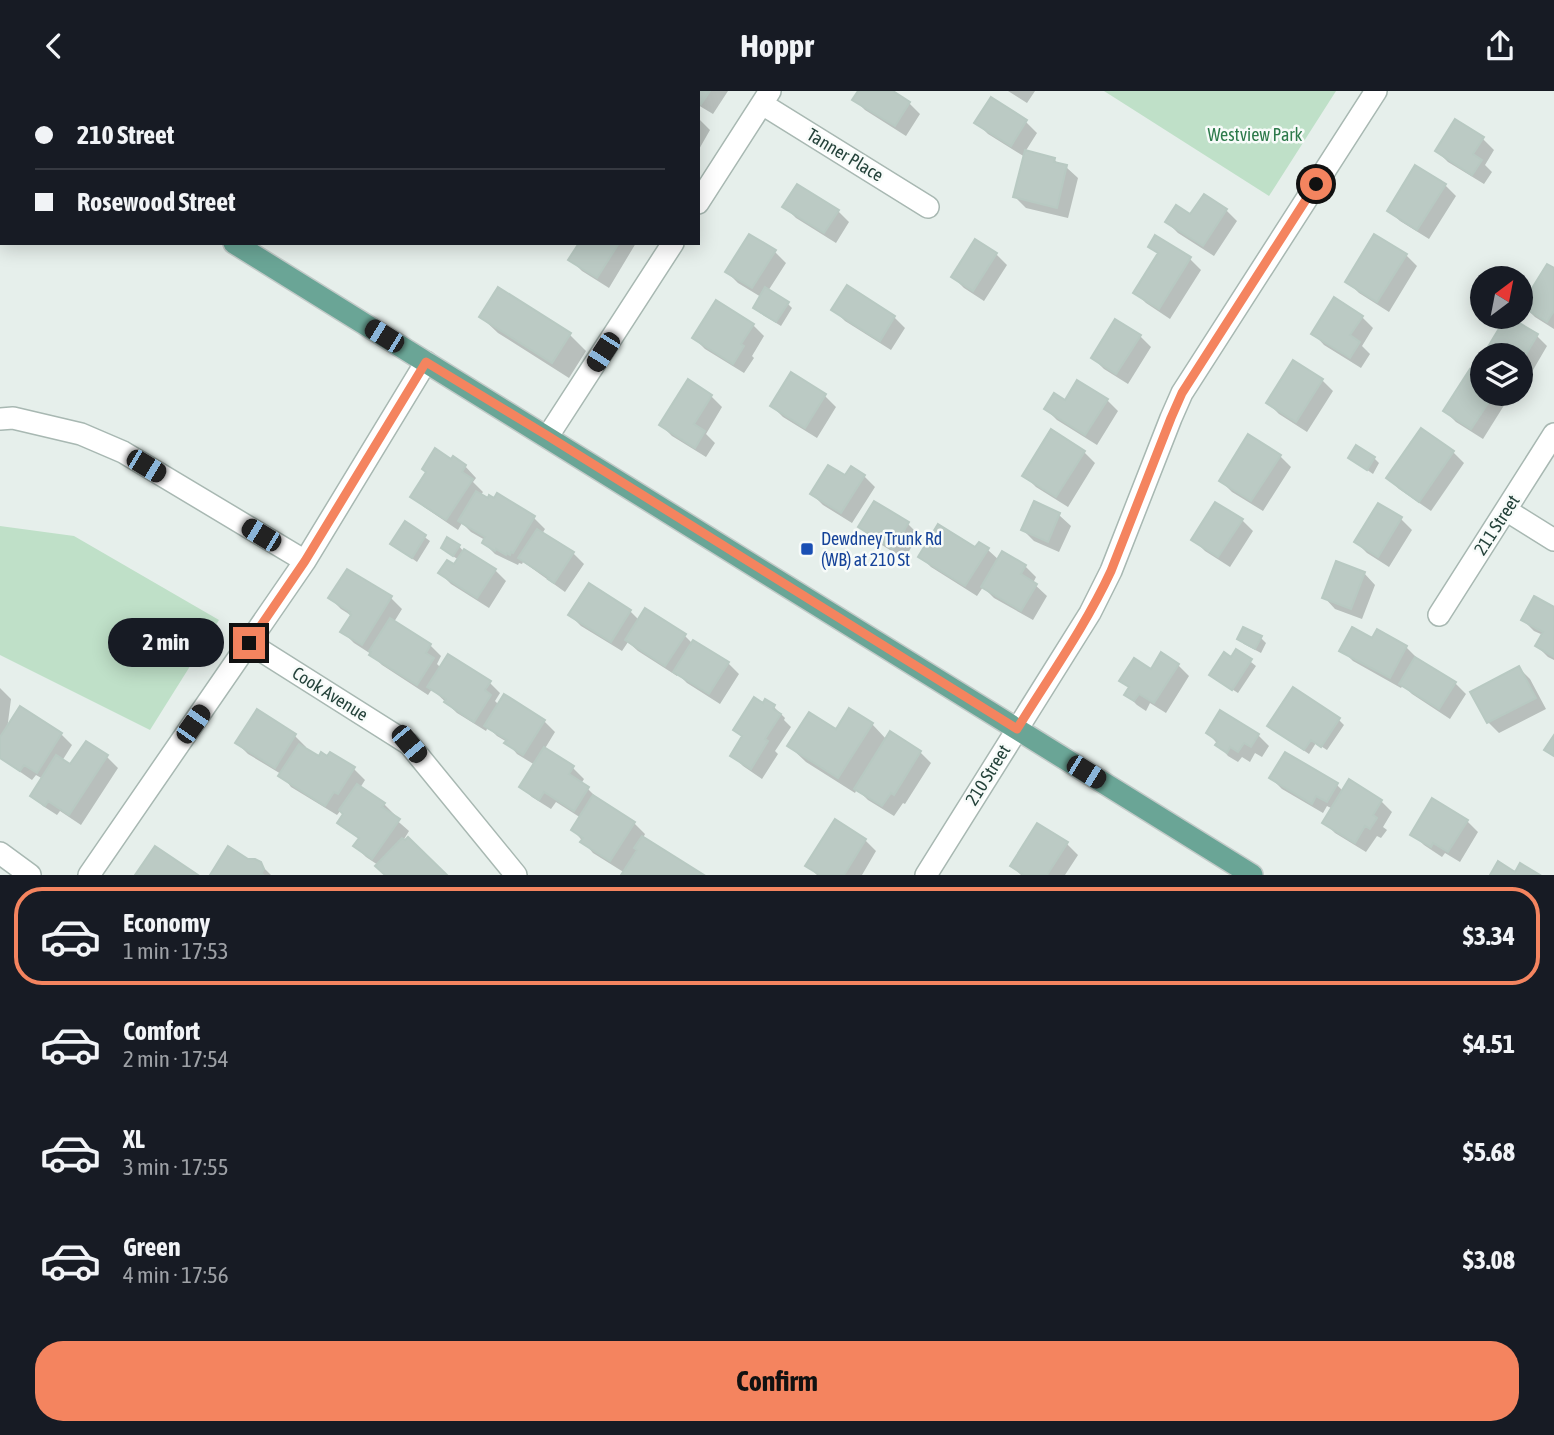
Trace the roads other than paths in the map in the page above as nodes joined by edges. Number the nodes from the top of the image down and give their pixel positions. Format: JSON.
{"nodes":[{"id":1,"x":1376,"y":91,"type":"edge"},
{"id":2,"x":766,"y":98,"type":"edge"},
{"id":3,"x":700,"y":200,"type":"edge"},
{"id":4,"x":928,"y":207,"type":"dead end"},
{"id":5,"x":237,"y":245,"type":"edge"},
{"id":6,"x":672,"y":245,"type":"edge"},
{"id":7,"x":426,"y":362,"type":"junction"},
{"id":8,"x":0,"y":419,"type":"edge"},
{"id":9,"x":1554,"y":434,"type":"edge"},
{"id":10,"x":548,"y":436,"type":"junction"},
{"id":11,"x":1506,"y":510,"type":"junction"},
{"id":12,"x":1554,"y":540,"type":"edge"},
{"id":13,"x":305,"y":561,"type":"junction"},
{"id":14,"x":1439,"y":615,"type":"dead end"},
{"id":15,"x":249,"y":643,"type":"junction"},
{"id":16,"x":1017,"y":729,"type":"junction"},
{"id":17,"x":0,"y":853,"type":"edge"},
{"id":18,"x":30,"y":875,"type":"edge"},
{"id":19,"x":89,"y":875,"type":"edge"},
{"id":20,"x":516,"y":875,"type":"edge"},
{"id":21,"x":926,"y":875,"type":"edge"},
{"id":22,"x":1252,"y":875,"type":"edge"}],
"edges":[{"from":1,"to":16,"type":"street","name":"210 Street"},
{"from":2,"to":3,"type":"street"},
{"from":2,"to":4,"type":"street","name":"Tanner Place"},
{"from":5,"to":7,"type":"main road"},
{"from":6,"to":10,"type":"street"},
{"from":7,"to":10,"type":"main road"},
{"from":7,"to":13,"type":"street"},
{"from":8,"to":13,"type":"street"},
{"from":9,"to":11,"type":"street","name":"211 Street"},
{"from":10,"to":16,"type":"main road"},
{"from":11,"to":12,"type":"street"},
{"from":11,"to":14,"type":"street","name":"211 Street"},
{"from":13,"to":15,"type":"street"},
{"from":15,"to":19,"type":"street"},
{"from":15,"to":20,"type":"street","name":"Cook Avenue"},
{"from":16,"to":21,"type":"street","name":"210 Street"},
{"from":16,"to":22,"type":"main road"},
{"from":17,"to":18,"type":"street"}]}
